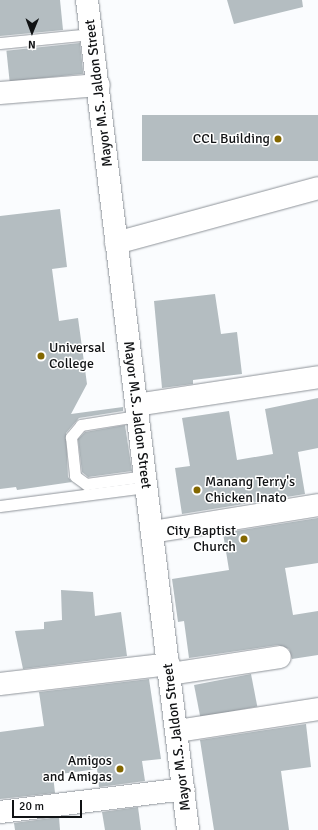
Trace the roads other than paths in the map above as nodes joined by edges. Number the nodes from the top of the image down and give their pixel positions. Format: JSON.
{"nodes":[{"id":1,"x":87,"y":0,"type":"edge"},
{"id":2,"x":92,"y":34,"type":"junction"},
{"id":3,"x":0,"y":43,"type":"edge"},
{"id":4,"x":99,"y":85,"type":"junction"},
{"id":5,"x":0,"y":93,"type":"edge"},
{"id":6,"x":318,"y":188,"type":"edge"},
{"id":7,"x":116,"y":243,"type":"junction"},
{"id":8,"x":318,"y":377,"type":"edge"},
{"id":9,"x":137,"y":410,"type":"junction"},
{"id":10,"x":145,"y":482,"type":"junction"},
{"id":11,"x":318,"y":505,"type":"edge"},
{"id":12,"x":0,"y":506,"type":"edge"},
{"id":13,"x":152,"y":532,"type":"junction"},
{"id":14,"x":280,"y":657,"type":"dead end"},
{"id":15,"x":170,"y":669,"type":"junction"},
{"id":16,"x":0,"y":684,"type":"edge"},
{"id":17,"x":318,"y":709,"type":"edge"},
{"id":18,"x":178,"y":731,"type":"junction"},
{"id":19,"x":184,"y":789,"type":"junction"},
{"id":20,"x":0,"y":812,"type":"edge"},
{"id":21,"x":188,"y":830,"type":"edge"}],
"edges":[{"from":1,"to":2,"type":"street","name":"Mayor M.S. Jaldon Street"},
{"from":2,"to":3,"type":"lane"},
{"from":2,"to":4,"type":"street","name":"Mayor M.S. Jaldon Street"},
{"from":4,"to":5,"type":"street"},
{"from":4,"to":7,"type":"street","name":"Mayor M.S. Jaldon Street"},
{"from":6,"to":7,"type":"street"},
{"from":7,"to":9,"type":"street","name":"Mayor M.S. Jaldon Street"},
{"from":8,"to":9,"type":"street"},
{"from":9,"to":10,"type":"street","name":"Mayor M.S. Jaldon Street"},
{"from":9,"to":10,"type":"lane"},
{"from":10,"to":12,"type":"lane"},
{"from":10,"to":13,"type":"street","name":"Mayor M.S. Jaldon Street"},
{"from":11,"to":13,"type":"street"},
{"from":13,"to":15,"type":"street","name":"Mayor M.S. Jaldon Street"},
{"from":14,"to":15,"type":"street"},
{"from":15,"to":16,"type":"street"},
{"from":15,"to":18,"type":"street","name":"Mayor M.S. Jaldon Street"},
{"from":17,"to":18,"type":"street"},
{"from":18,"to":19,"type":"street","name":"Mayor M.S. Jaldon Street"},
{"from":19,"to":20,"type":"street"},
{"from":19,"to":21,"type":"street","name":"Mayor M.S. Jaldon Street"}]}
